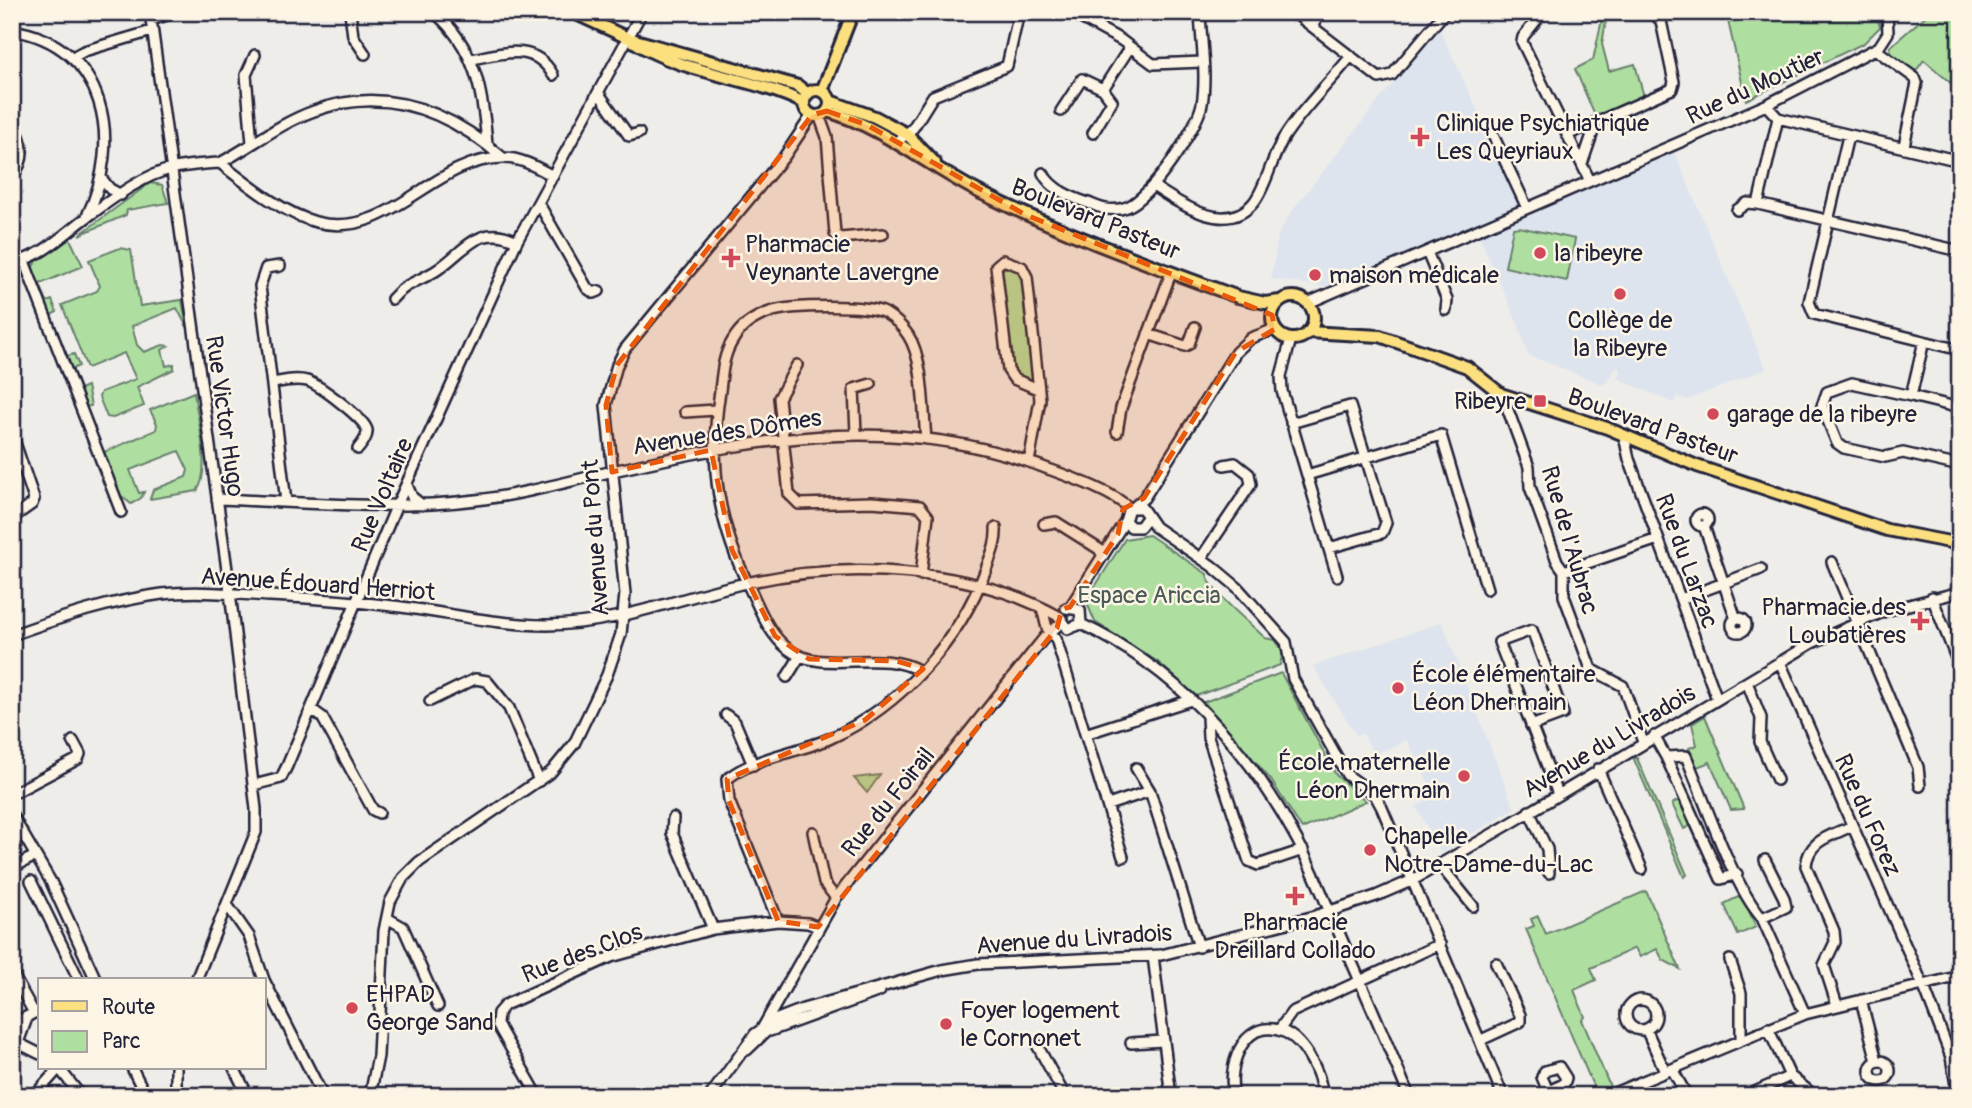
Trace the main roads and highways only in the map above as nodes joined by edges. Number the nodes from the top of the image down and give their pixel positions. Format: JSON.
{"nodes":[{"id":1,"x":572,"y":12,"type":"edge"},
{"id":2,"x":853,"y":12,"type":"edge"},
{"id":3,"x":806,"y":98,"type":"junction"},
{"id":4,"x":822,"y":107,"type":"junction"},
{"id":5,"x":942,"y":170,"type":"junction"},
{"id":6,"x":1238,"y":297,"type":"junction"},
{"id":7,"x":1280,"y":302,"type":"junction"},
{"id":8,"x":1272,"y":314,"type":"junction"},
{"id":9,"x":1314,"y":319,"type":"junction"},
{"id":10,"x":1308,"y":332,"type":"junction"},
{"id":11,"x":1340,"y":334,"type":"junction"},
{"id":12,"x":1960,"y":544,"type":"edge"}],
"edges":[{"from":1,"to":3,"type":"main road"},
{"from":2,"to":4,"type":"main road","name":"Avenue du Pont"},
{"from":3,"to":4,"type":"main road"},
{"from":3,"to":4,"type":"main road"},
{"from":4,"to":5,"type":"main road","name":"Boulevard Pasteur"},
{"from":4,"to":5,"type":"main road","name":"Boulevard Pasteur"},
{"from":5,"to":6,"type":"main road","name":"Boulevard Pasteur"},
{"from":6,"to":7,"type":"main road","name":"Boulevard Pasteur"},
{"from":6,"to":8,"type":"main road","name":"Boulevard Pasteur"},
{"from":7,"to":8,"type":"main road"},
{"from":7,"to":9,"type":"main road"},
{"from":8,"to":10,"type":"main road"},
{"from":9,"to":10,"type":"main road"},
{"from":9,"to":11,"type":"main road","name":"Boulevard Pasteur"},
{"from":10,"to":11,"type":"main road","name":"Boulevard Pasteur"},
{"from":11,"to":12,"type":"main road","name":"Boulevard Pasteur"}]}
